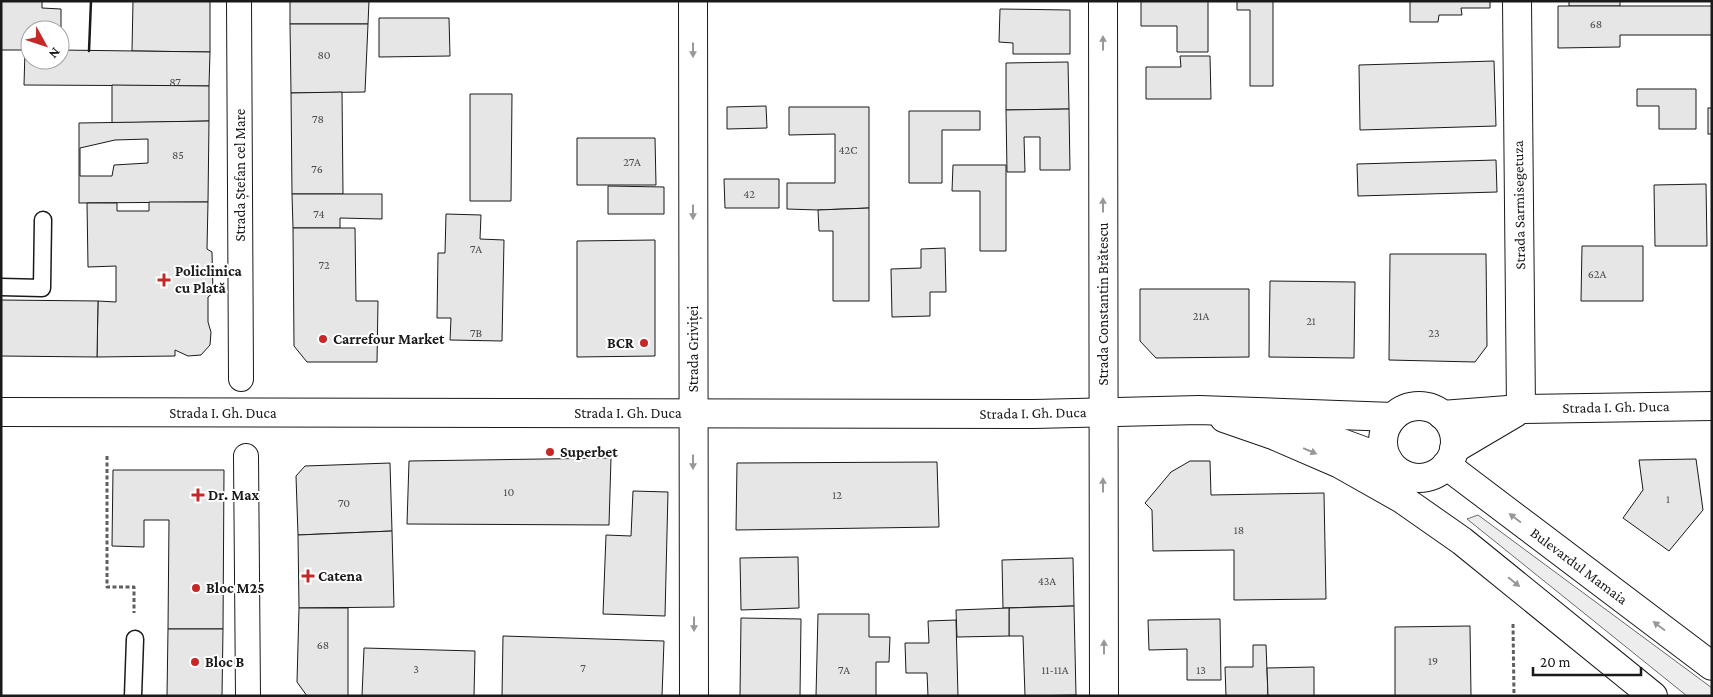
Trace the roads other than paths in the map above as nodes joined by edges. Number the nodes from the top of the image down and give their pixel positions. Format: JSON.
{"nodes":[{"id":1,"x":239,"y":1,"type":"edge"},
{"id":2,"x":693,"y":1,"type":"edge"},
{"id":3,"x":1103,"y":1,"type":"edge"},
{"id":4,"x":1517,"y":1,"type":"edge"},
{"id":5,"x":43,"y":220,"type":"dead end"},
{"id":6,"x":1,"y":287,"type":"edge"},
{"id":7,"x":241,"y":379,"type":"dead end"},
{"id":8,"x":1712,"y":406,"type":"edge"},
{"id":9,"x":1521,"y":409,"type":"junction"},
{"id":10,"x":1199,"y":410,"type":"junction"},
{"id":11,"x":1103,"y":411,"type":"junction"},
{"id":12,"x":1,"y":412,"type":"edge"},
{"id":13,"x":1254,"y":412,"type":"junction"},
{"id":14,"x":693,"y":413,"type":"junction"},
{"id":15,"x":1442,"y":415,"type":"junction"},
{"id":16,"x":1393,"y":417,"type":"junction"},
{"id":17,"x":246,"y":456,"type":"dead end"},
{"id":18,"x":1450,"y":457,"type":"junction"},
{"id":19,"x":1397,"y":468,"type":"junction"},
{"id":20,"x":1462,"y":541,"type":"junction"},
{"id":21,"x":134,"y":639,"type":"dead end"},
{"id":22,"x":1712,"y":666,"type":"edge"},
{"id":23,"x":133,"y":696,"type":"edge"},
{"id":24,"x":248,"y":696,"type":"edge"},
{"id":25,"x":694,"y":696,"type":"edge"},
{"id":26,"x":1104,"y":696,"type":"edge"},
{"id":27,"x":1653,"y":696,"type":"edge"}],
"edges":[{"from":1,"to":7,"type":"street","name":"Strada Ștefan cel Mare"},
{"from":2,"to":14,"type":"main road","name":"Strada Griviței","one_way":true},
{"from":11,"to":3,"type":"main road","name":"Strada Constantin Brătescu","one_way":true},
{"from":4,"to":9,"type":"main road","name":"Strada Sarmisegetuza"},
{"from":5,"to":6,"type":"lane"},
{"from":8,"to":9,"type":"main road","name":"Strada I. Gh. Duca"},
{"from":9,"to":15,"type":"main road","name":"Strada I. Gh. Duca"},
{"from":9,"to":18,"type":"main road","name":"Strada I. Gh. Duca"},
{"from":10,"to":11,"type":"main road","name":"Strada I. Gh. Duca"},
{"from":10,"to":13,"type":"main road","name":"Strada I. Gh. Duca"},
{"from":10,"to":20,"type":"main road","one_way":true},
{"from":11,"to":14,"type":"main road","name":"Strada I. Gh. Duca"},
{"from":26,"to":11,"type":"main road","name":"Strada Constantin Brătescu","one_way":true},
{"from":12,"to":14,"type":"main road","name":"Strada I. Gh. Duca"},
{"from":13,"to":16,"type":"main road","name":"Strada I. Gh. Duca"},
{"from":13,"to":19,"type":"main road","name":"Strada I. Gh. Duca"},
{"from":14,"to":25,"type":"main road","name":"Strada Griviței","one_way":true},
{"from":15,"to":16,"type":"main road"},
{"from":15,"to":18,"type":"main road"},
{"from":16,"to":19,"type":"main road"},
{"from":17,"to":24,"type":"street"},
{"from":18,"to":19,"type":"main road"},
{"from":22,"to":18,"type":"main road","name":"Bulevardul Mamaia","one_way":true},
{"from":19,"to":20,"type":"main road"},
{"from":20,"to":27,"type":"main road","one_way":true},
{"from":21,"to":23,"type":"lane"}]}
